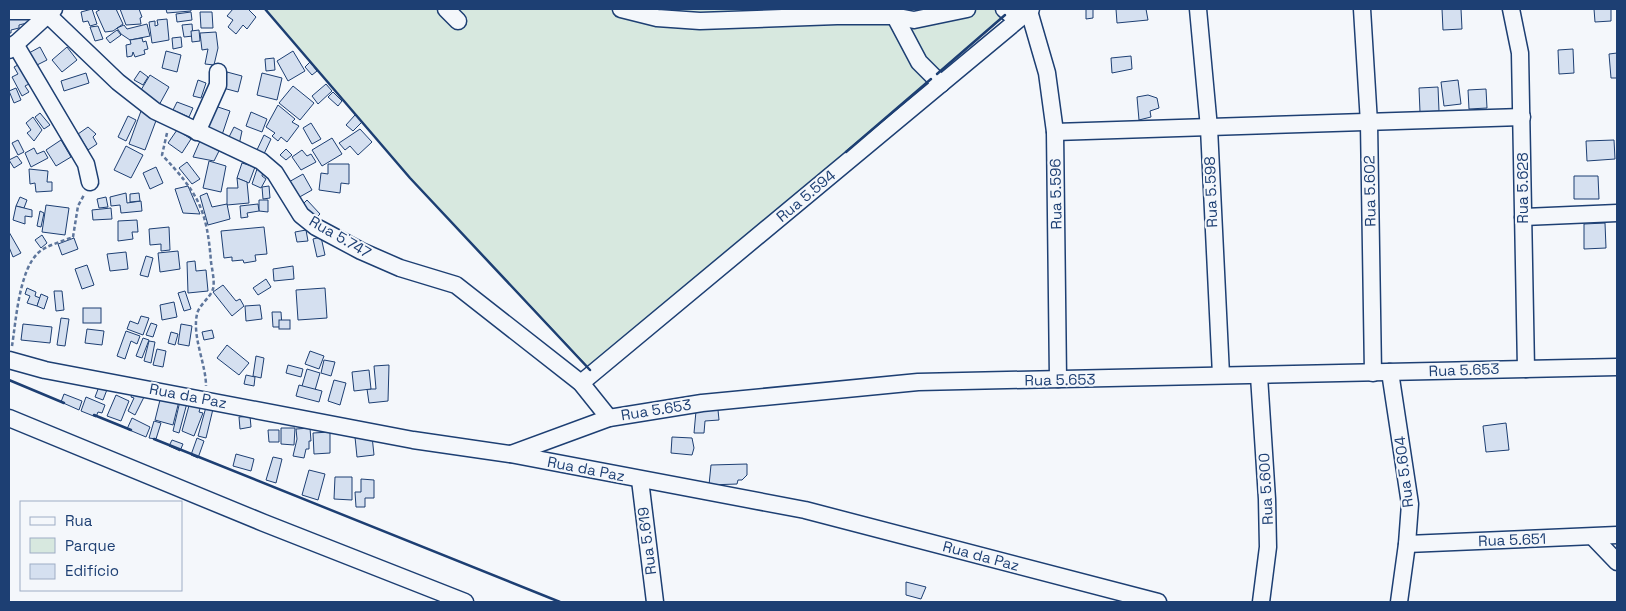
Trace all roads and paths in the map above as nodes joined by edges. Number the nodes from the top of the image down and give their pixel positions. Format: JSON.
{"nodes":[{"id":1,"x":446,"y":9,"type":"edge"},
{"id":2,"x":620,"y":9,"type":"edge"},
{"id":3,"x":967,"y":9,"type":"edge"},
{"id":4,"x":1004,"y":9,"type":"edge"},
{"id":5,"x":1198,"y":9,"type":"edge"},
{"id":6,"x":1362,"y":9,"type":"edge"},
{"id":7,"x":1511,"y":9,"type":"edge"},
{"id":8,"x":9,"y":11,"type":"edge"},
{"id":9,"x":51,"y":11,"type":"edge"},
{"id":10,"x":839,"y":12,"type":"edge"},
{"id":11,"x":892,"y":13,"type":"edge"},
{"id":12,"x":1026,"y":13,"type":"edge"},
{"id":13,"x":458,"y":21,"type":"dead end"},
{"id":14,"x":12,"y":47,"type":"edge"},
{"id":15,"x":218,"y":72,"type":"dead end"},
{"id":16,"x":941,"y":84,"type":"junction"},
{"id":17,"x":1522,"y":117,"type":"junction"},
{"id":18,"x":170,"y":120,"type":"junction"},
{"id":19,"x":1369,"y":123,"type":"junction"},
{"id":20,"x":1209,"y":128,"type":"junction"},
{"id":21,"x":197,"y":132,"type":"junction"},
{"id":22,"x":1055,"y":132,"type":"junction"},
{"id":23,"x":90,"y":182,"type":"joint"},
{"id":24,"x":1617,"y":213,"type":"edge"},
{"id":25,"x":1523,"y":217,"type":"junction"},
{"id":26,"x":10,"y":360,"type":"edge"},
{"id":27,"x":1617,"y":367,"type":"edge"},
{"id":28,"x":1526,"y":368,"type":"junction"},
{"id":29,"x":1390,"y":372,"type":"junction"},
{"id":30,"x":1373,"y":373,"type":"junction"},
{"id":31,"x":1221,"y":375,"type":"junction"},
{"id":32,"x":1259,"y":376,"type":"junction"},
{"id":33,"x":1058,"y":379,"type":"junction"},
{"id":34,"x":581,"y":383,"type":"junction"},
{"id":35,"x":205,"y":399,"type":"junction"},
{"id":36,"x":9,"y":418,"type":"edge"},
{"id":37,"x":609,"y":418,"type":"junction"},
{"id":38,"x":510,"y":454,"type":"junction"},
{"id":39,"x":640,"y":480,"type":"junction"},
{"id":40,"x":1617,"y":535,"type":"edge"},
{"id":41,"x":1593,"y":537,"type":"junction"},
{"id":42,"x":1407,"y":544,"type":"junction"},
{"id":43,"x":1617,"y":562,"type":"edge"},
{"id":44,"x":465,"y":602,"type":"edge"},
{"id":45,"x":655,"y":602,"type":"edge"},
{"id":46,"x":1158,"y":602,"type":"edge"},
{"id":47,"x":1261,"y":602,"type":"edge"},
{"id":48,"x":1399,"y":602,"type":"edge"}],
"edges":[{"from":1,"to":13,"type":"street"},
{"from":2,"to":10,"type":"street"},
{"from":3,"to":11,"type":"street"},
{"from":4,"to":12,"type":"street"},
{"from":5,"to":20,"type":"street","name":"Rua 5.598"},
{"from":6,"to":19,"type":"street","name":"Rua 5.602"},
{"from":7,"to":17,"type":"street","name":"Rua 5.628"},
{"from":8,"to":9,"type":"street"},
{"from":9,"to":14,"type":"street"},
{"from":9,"to":18,"type":"street","name":"Rua 5.747"},
{"from":10,"to":11,"type":"street"},
{"from":11,"to":16,"type":"street"},
{"from":12,"to":16,"type":"street","name":"Rua 5.594"},
{"from":12,"to":22,"type":"street","name":"Rua 5.596"},
{"from":14,"to":23,"type":"street"},
{"from":15,"to":21,"type":"street"},
{"from":16,"to":34,"type":"street","name":"Rua 5.594"},
{"from":17,"to":19,"type":"street"},
{"from":17,"to":25,"type":"street","name":"Rua 5.628"},
{"from":18,"to":21,"type":"street","name":"Rua 5.747"},
{"from":18,"to":35,"type":"path"},
{"from":19,"to":20,"type":"street"},
{"from":19,"to":30,"type":"street","name":"Rua 5.602"},
{"from":20,"to":22,"type":"street"},
{"from":20,"to":31,"type":"street","name":"Rua 5.598"},
{"from":21,"to":34,"type":"street","name":"Rua 5.747"},
{"from":22,"to":33,"type":"street","name":"Rua 5.596"},
{"from":23,"to":26,"type":"path"},
{"from":24,"to":25,"type":"street"},
{"from":25,"to":28,"type":"street","name":"Rua 5.628"},
{"from":26,"to":35,"type":"street","name":"Rua da Paz"},
{"from":27,"to":28,"type":"street","name":"Rua 5.653"},
{"from":28,"to":29,"type":"street","name":"Rua 5.653"},
{"from":29,"to":30,"type":"street","name":"Rua 5.653"},
{"from":29,"to":42,"type":"street","name":"Rua 5.604"},
{"from":30,"to":32,"type":"street","name":"Rua 5.653"},
{"from":31,"to":32,"type":"street","name":"Rua 5.653"},
{"from":31,"to":33,"type":"street","name":"Rua 5.653"},
{"from":32,"to":47,"type":"street","name":"Rua 5.600"},
{"from":33,"to":37,"type":"street","name":"Rua 5.653"},
{"from":34,"to":37,"type":"street","name":"Rua 5.747"},
{"from":35,"to":38,"type":"street","name":"Rua da Paz"},
{"from":36,"to":44,"type":"street"},
{"from":37,"to":38,"type":"street","name":"Rua 5.653"},
{"from":38,"to":39,"type":"street","name":"Rua da Paz"},
{"from":39,"to":45,"type":"street","name":"Rua 5.619"},
{"from":39,"to":46,"type":"street","name":"Rua da Paz"},
{"from":40,"to":41,"type":"street","name":"Rua 5.651"},
{"from":41,"to":42,"type":"street","name":"Rua 5.651"},
{"from":41,"to":43,"type":"street"},
{"from":42,"to":48,"type":"street","name":"Rua 5.604"}]}
